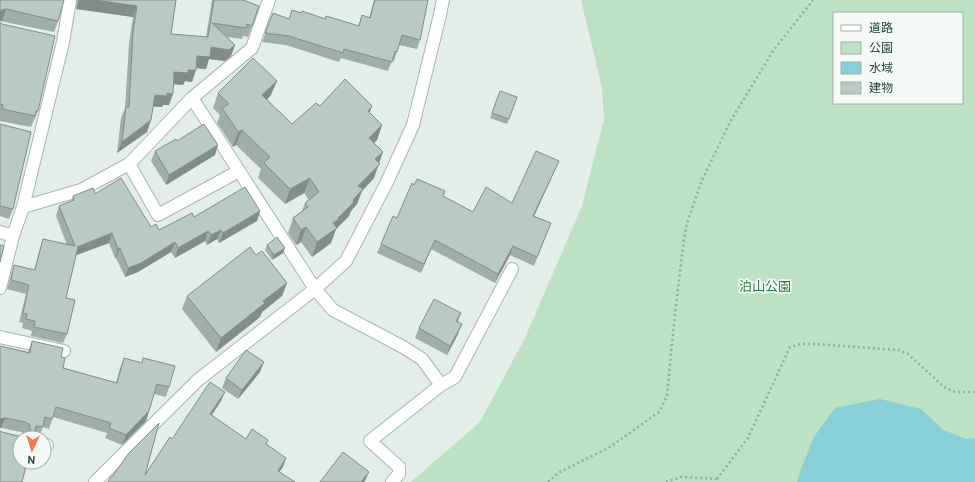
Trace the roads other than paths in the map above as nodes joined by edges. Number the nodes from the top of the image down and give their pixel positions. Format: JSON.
{"nodes":[{"id":1,"x":70,"y":0,"type":"edge"},
{"id":2,"x":269,"y":0,"type":"edge"},
{"id":3,"x":443,"y":0,"type":"edge"},
{"id":4,"x":49,"y":39,"type":"edge"},
{"id":5,"x":63,"y":42,"type":"junction"},
{"id":6,"x":192,"y":98,"type":"junction"},
{"id":7,"x":26,"y":134,"type":"edge"},
{"id":8,"x":39,"y":137,"type":"junction"},
{"id":9,"x":129,"y":164,"type":"junction"},
{"id":10,"x":239,"y":171,"type":"junction"},
{"id":11,"x":23,"y":207,"type":"junction"},
{"id":12,"x":0,"y":232,"type":"edge"},
{"id":13,"x":13,"y":236,"type":"junction"},
{"id":14,"x":512,"y":269,"type":"dead end"},
{"id":15,"x":0,"y":288,"type":"edge"},
{"id":16,"x":314,"y":288,"type":"junction"},
{"id":17,"x":0,"y":337,"type":"edge"},
{"id":18,"x":64,"y":351,"type":"edge"},
{"id":19,"x":441,"y":386,"type":"junction"},
{"id":20,"x":95,"y":482,"type":"edge"},
{"id":21,"x":392,"y":482,"type":"edge"}],
"edges":[{"from":1,"to":5,"type":"street"},
{"from":2,"to":6,"type":"street"},
{"from":3,"to":16,"type":"street"},
{"from":4,"to":5,"type":"street"},
{"from":5,"to":8,"type":"street"},
{"from":6,"to":9,"type":"street"},
{"from":6,"to":10,"type":"street"},
{"from":7,"to":8,"type":"street"},
{"from":8,"to":11,"type":"street"},
{"from":9,"to":10,"type":"street"},
{"from":9,"to":11,"type":"street"},
{"from":10,"to":16,"type":"street"},
{"from":11,"to":13,"type":"street"},
{"from":12,"to":13,"type":"street"},
{"from":13,"to":15,"type":"street"},
{"from":14,"to":19,"type":"street"},
{"from":16,"to":19,"type":"street"},
{"from":16,"to":20,"type":"street"},
{"from":17,"to":18,"type":"street"},
{"from":19,"to":21,"type":"street"}]}
